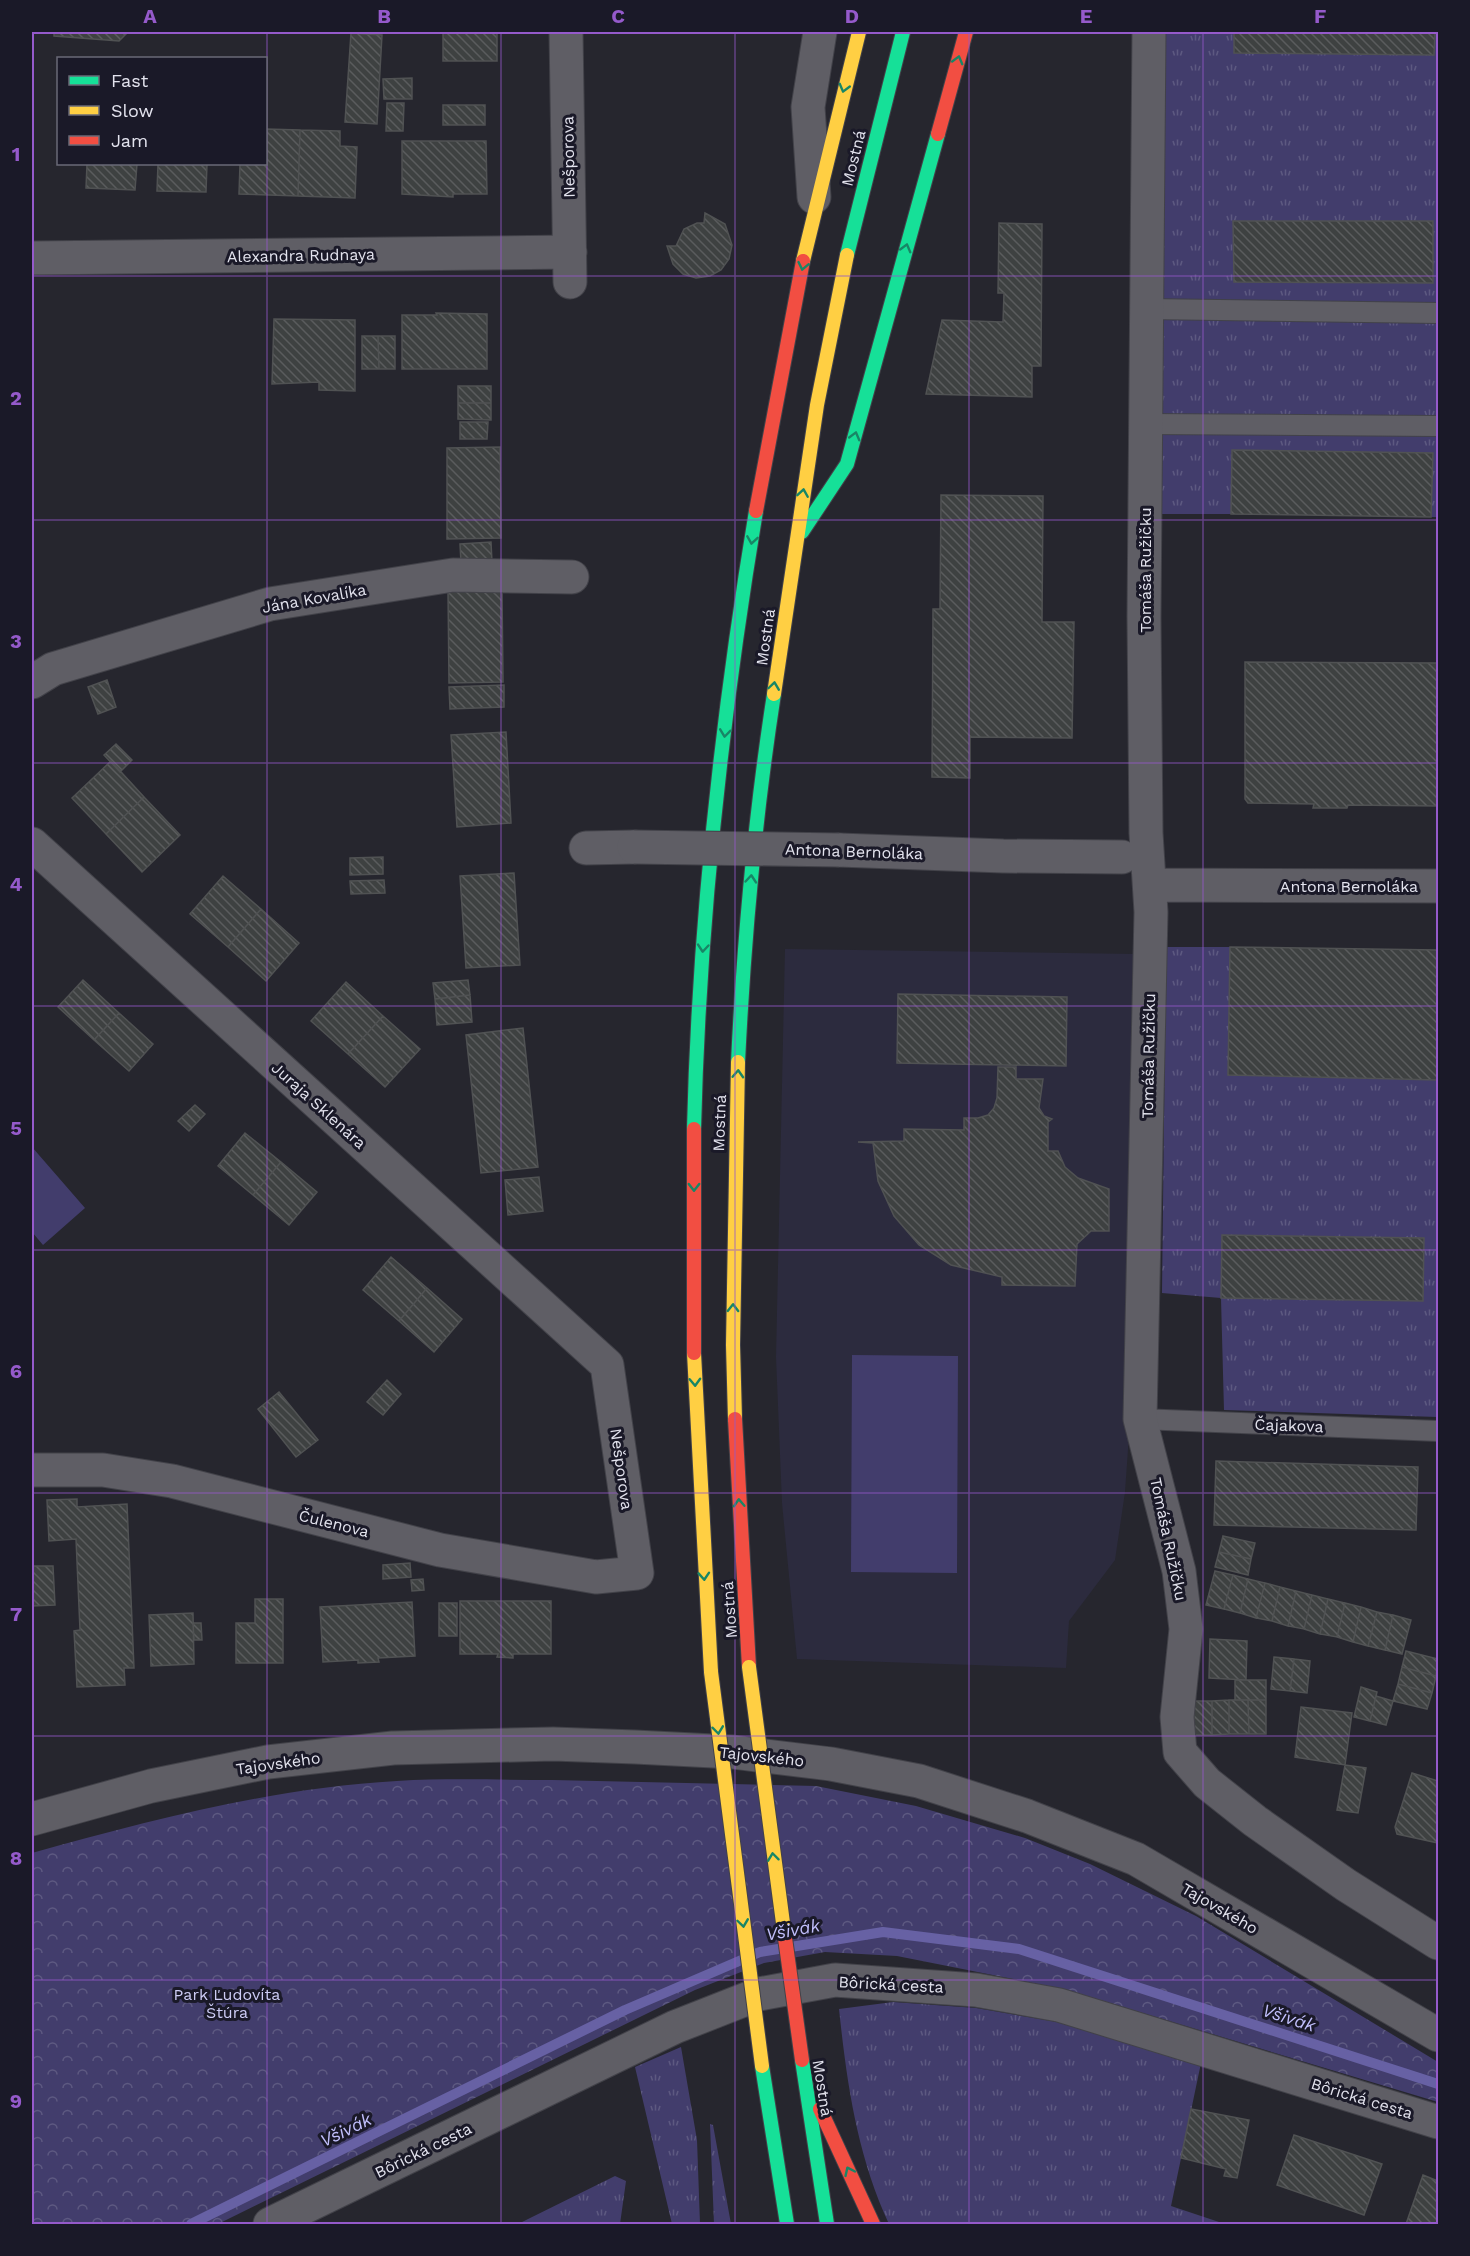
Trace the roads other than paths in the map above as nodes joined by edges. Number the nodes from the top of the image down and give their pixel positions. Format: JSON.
{"nodes":[{"id":1,"x":566,"y":32,"type":"edge"},
{"id":2,"x":820,"y":32,"type":"edge"},
{"id":3,"x":859,"y":32,"type":"edge"},
{"id":4,"x":903,"y":32,"type":"edge"},
{"id":5,"x":966,"y":32,"type":"edge"},
{"id":6,"x":1149,"y":32,"type":"edge"},
{"id":7,"x":815,"y":208,"type":"junction"},
{"id":8,"x":32,"y":258,"type":"edge"},
{"id":9,"x":570,"y":267,"type":"joint"},
{"id":10,"x":1147,"y":309,"type":"junction"},
{"id":11,"x":1438,"y":313,"type":"edge"},
{"id":12,"x":1146,"y":424,"type":"junction"},
{"id":13,"x":1438,"y":426,"type":"edge"},
{"id":14,"x":796,"y":541,"type":"junction"},
{"id":15,"x":572,"y":577,"type":"dead end"},
{"id":16,"x":32,"y":682,"type":"edge"},
{"id":17,"x":32,"y":844,"type":"edge"},
{"id":18,"x":586,"y":848,"type":"dead end"},
{"id":19,"x":1122,"y":857,"type":"dead end"},
{"id":20,"x":1151,"y":885,"type":"junction"},
{"id":21,"x":1438,"y":886,"type":"edge"},
{"id":22,"x":607,"y":1365,"type":"joint"},
{"id":23,"x":1140,"y":1419,"type":"junction"},
{"id":24,"x":1438,"y":1431,"type":"edge"},
{"id":25,"x":32,"y":1470,"type":"edge"},
{"id":26,"x":637,"y":1573,"type":"joint"},
{"id":27,"x":32,"y":1819,"type":"edge"},
{"id":28,"x":1438,"y":1943,"type":"edge"},
{"id":29,"x":1438,"y":2035,"type":"edge"},
{"id":30,"x":803,"y":2067,"type":"junction"},
{"id":31,"x":765,"y":2094,"type":"junction"},
{"id":32,"x":1438,"y":2122,"type":"edge"},
{"id":33,"x":770,"y":2213,"type":"dead end"},
{"id":34,"x":270,"y":2224,"type":"edge"},
{"id":35,"x":787,"y":2224,"type":"edge"},
{"id":36,"x":827,"y":2224,"type":"edge"},
{"id":37,"x":873,"y":2224,"type":"edge"}],
"edges":[{"from":1,"to":9,"type":"street","name":"Nešporova"},
{"from":2,"to":7,"type":"street"},
{"from":3,"to":7,"type":"main road","name":"Mostná","one_way":true},
{"from":14,"to":4,"type":"main road","name":"Mostná","one_way":true},
{"from":14,"to":5,"type":"main road","one_way":true},
{"from":6,"to":10,"type":"street","name":"Tomáša Ružičku"},
{"from":7,"to":31,"type":"main road","name":"Mostná","one_way":true,"bridge":true},
{"from":8,"to":9,"type":"street","name":"Alexandra Rudnaya"},
{"from":10,"to":11,"type":"lane"},
{"from":10,"to":12,"type":"street","name":"Tomáša Ružičku"},
{"from":12,"to":13,"type":"lane"},
{"from":12,"to":20,"type":"street","name":"Tomáša Ružičku"},
{"from":30,"to":14,"type":"main road","name":"Mostná","one_way":true,"bridge":true},
{"from":15,"to":16,"type":"street","name":"Jána Kovalíka"},
{"from":17,"to":22,"type":"street","name":"Juraja Sklenára"},
{"from":18,"to":19,"type":"street","name":"Antona Bernoláka","bridge":true},
{"from":20,"to":21,"type":"street","name":"Antona Bernoláka"},
{"from":20,"to":23,"type":"street","name":"Tomáša Ružičku"},
{"from":22,"to":26,"type":"street","name":"Nešporova"},
{"from":23,"to":24,"type":"lane","name":"Čajakova"},
{"from":23,"to":28,"type":"street","name":"Tomáša Ružičku"},
{"from":25,"to":26,"type":"street","name":"Čulenova"},
{"from":27,"to":29,"type":"street","name":"Tajovského"},
{"from":30,"to":36,"type":"main road","name":"Mostná"},
{"from":37,"to":30,"type":"main road","one_way":true},
{"from":31,"to":33,"type":"main road"},
{"from":31,"to":35,"type":"main road","name":"Mostná"},
{"from":32,"to":34,"type":"street","name":"Bôrická cesta"}]}
